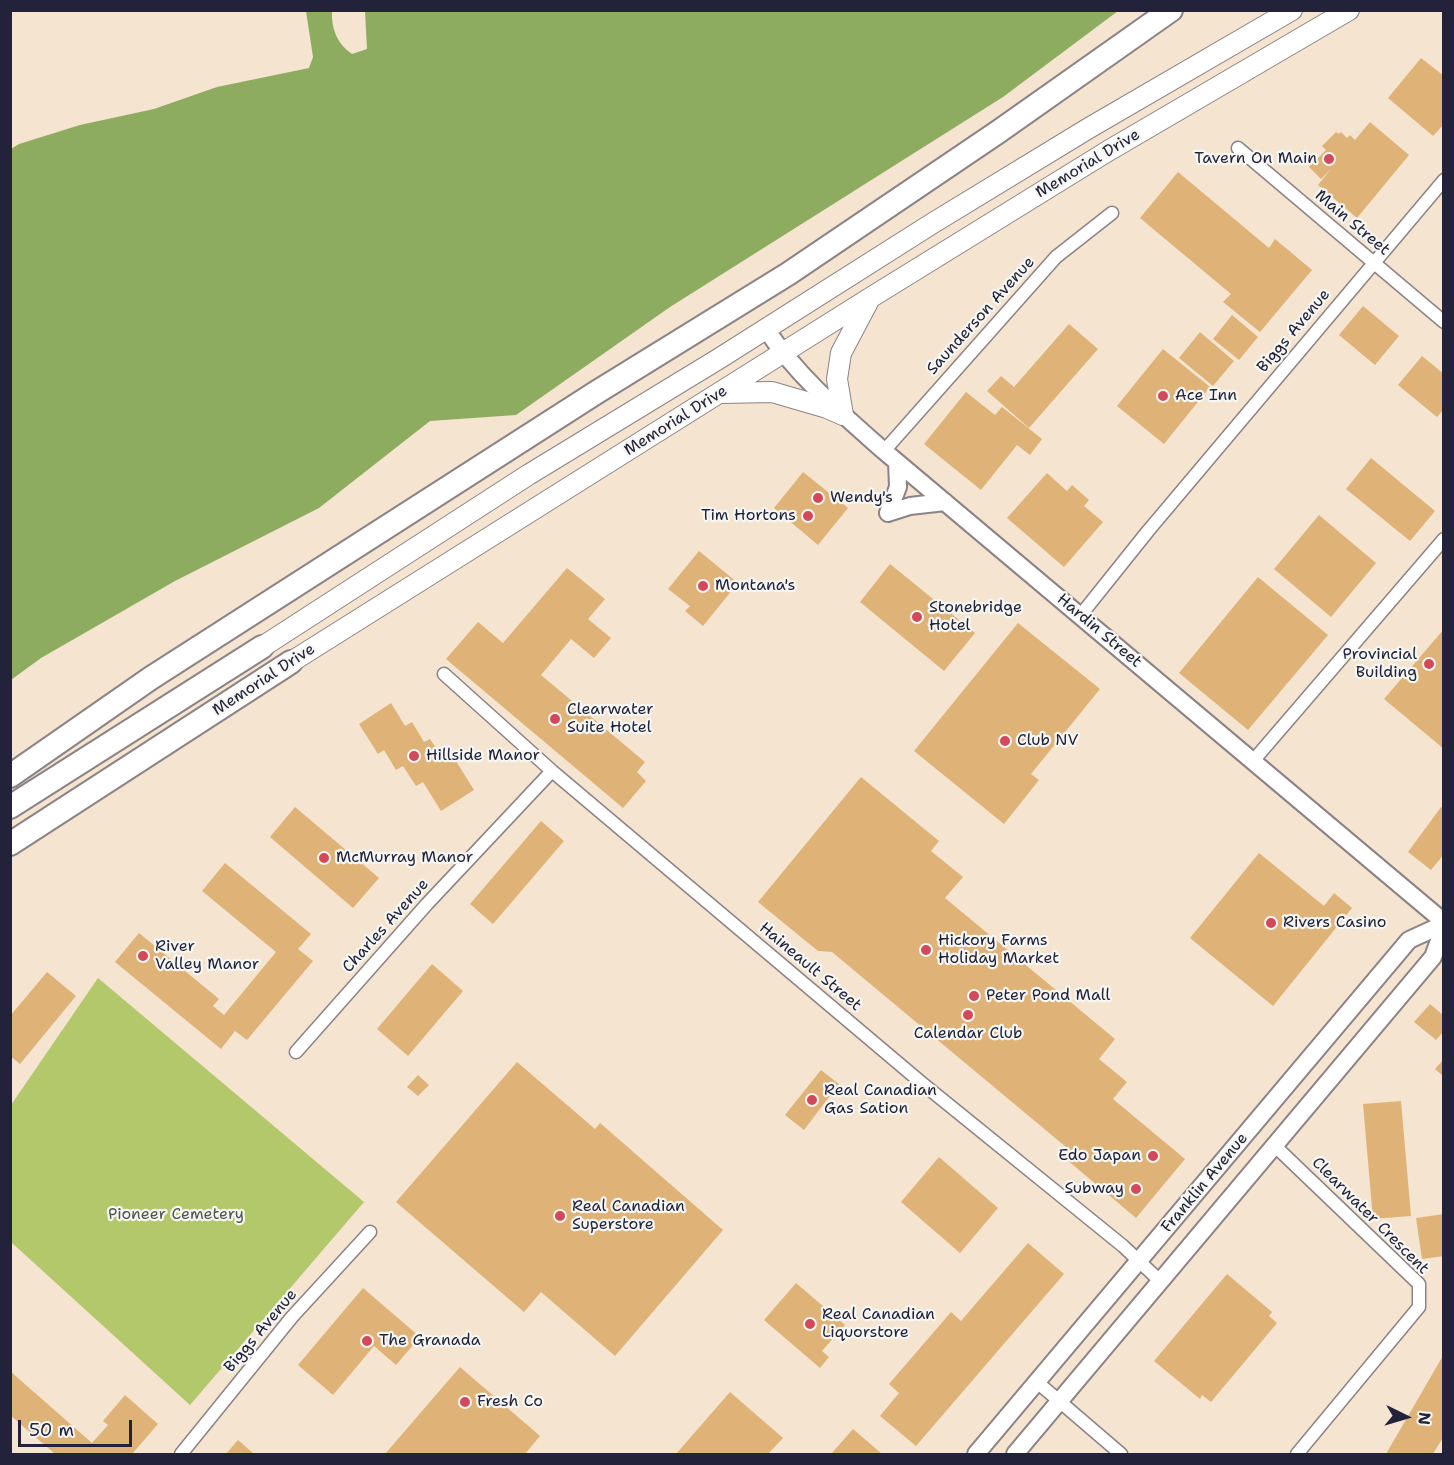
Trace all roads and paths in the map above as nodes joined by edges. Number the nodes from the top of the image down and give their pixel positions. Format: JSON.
{"nodes":[{"id":1,"x":1171,"y":10,"type":"edge"},
{"id":2,"x":1292,"y":10,"type":"edge"},
{"id":3,"x":1349,"y":10,"type":"edge"},
{"id":4,"x":1238,"y":148,"type":"dead end"},
{"id":5,"x":1443,"y":180,"type":"edge"},
{"id":6,"x":1113,"y":213,"type":"dead end"},
{"id":7,"x":1374,"y":263,"type":"junction"},
{"id":8,"x":870,"y":298,"type":"junction"},
{"id":9,"x":1443,"y":322,"type":"edge"},
{"id":10,"x":766,"y":328,"type":"junction"},
{"id":11,"x":782,"y":353,"type":"junction"},
{"id":12,"x":721,"y":393,"type":"junction"},
{"id":13,"x":843,"y":415,"type":"junction"},
{"id":14,"x":890,"y":456,"type":"junction"},
{"id":15,"x":945,"y":502,"type":"junction"},
{"id":16,"x":1443,"y":539,"type":"edge"},
{"id":17,"x":1080,"y":616,"type":"junction"},
{"id":18,"x":262,"y":647,"type":"joint"},
{"id":19,"x":291,"y":662,"type":"joint"},
{"id":20,"x":444,"y":674,"type":"dead end"},
{"id":21,"x":1253,"y":761,"type":"junction"},
{"id":22,"x":552,"y":771,"type":"junction"},
{"id":23,"x":10,"y":776,"type":"edge"},
{"id":24,"x":10,"y":807,"type":"edge"},
{"id":25,"x":10,"y":844,"type":"edge"},
{"id":26,"x":1443,"y":924,"type":"edge"},
{"id":27,"x":296,"y":1052,"type":"dead end"},
{"id":28,"x":1275,"y":1146,"type":"junction"},
{"id":29,"x":370,"y":1232,"type":"dead end"},
{"id":30,"x":1139,"y":1259,"type":"junction"},
{"id":31,"x":1159,"y":1280,"type":"junction"},
{"id":32,"x":1037,"y":1382,"type":"junction"},
{"id":33,"x":1059,"y":1401,"type":"junction"},
{"id":34,"x":181,"y":1455,"type":"edge"},
{"id":35,"x":976,"y":1455,"type":"edge"},
{"id":36,"x":1015,"y":1455,"type":"edge"},
{"id":37,"x":1121,"y":1455,"type":"edge"},
{"id":38,"x":1297,"y":1455,"type":"edge"}],
"edges":[{"from":1,"to":23,"type":"highway"},
{"from":2,"to":10,"type":"highway","name":"Memorial Drive"},
{"from":3,"to":8,"type":"highway","name":"Memorial Drive"},
{"from":4,"to":7,"type":"street","name":"Main Street"},
{"from":5,"to":7,"type":"street","name":"Biggs Avenue"},
{"from":6,"to":14,"type":"street","name":"Saunderson Avenue"},
{"from":7,"to":9,"type":"street","name":"Main Street"},
{"from":7,"to":17,"type":"street","name":"Biggs Avenue"},
{"from":8,"to":11,"type":"highway","name":"Memorial Drive"},
{"from":8,"to":13,"type":"highway"},
{"from":10,"to":11,"type":"main road","name":"Hardin Street"},
{"from":10,"to":18,"type":"highway","name":"Memorial Drive"},
{"from":11,"to":12,"type":"highway","name":"Memorial Drive"},
{"from":11,"to":13,"type":"main road","name":"Hardin Street"},
{"from":12,"to":13,"type":"highway"},
{"from":12,"to":19,"type":"highway","name":"Memorial Drive"},
{"from":13,"to":14,"type":"main road","name":"Hardin Street"},
{"from":14,"to":15,"type":"main road","name":"Hardin Street"},
{"from":14,"to":15,"type":"main road"},
{"from":15,"to":17,"type":"main road","name":"Hardin Street"},
{"from":16,"to":21,"type":"street"},
{"from":17,"to":21,"type":"main road","name":"Hardin Street"},
{"from":18,"to":24,"type":"highway","name":"Memorial Drive"},
{"from":19,"to":25,"type":"highway","name":"Memorial Drive"},
{"from":20,"to":22,"type":"street","name":"Haineault Street"},
{"from":21,"to":26,"type":"main road","name":"Hardin Street"},
{"from":22,"to":27,"type":"street","name":"Charles Avenue"},
{"from":22,"to":30,"type":"street","name":"Haineault Street"},
{"from":26,"to":28,"type":"main road","name":"Franklin Avenue"},
{"from":26,"to":30,"type":"main road","name":"Franklin Avenue"},
{"from":28,"to":31,"type":"main road","name":"Franklin Avenue"},
{"from":28,"to":38,"type":"street","name":"Clearwater Crescent"},
{"from":29,"to":34,"type":"street","name":"Biggs Avenue"},
{"from":30,"to":31,"type":"street","name":"Haineault Street"},
{"from":30,"to":32,"type":"main road","name":"Franklin Avenue"},
{"from":31,"to":33,"type":"main road","name":"Franklin Avenue"},
{"from":32,"to":33,"type":"street"},
{"from":32,"to":35,"type":"main road","name":"Franklin Avenue"},
{"from":33,"to":36,"type":"main road","name":"Franklin Avenue"},
{"from":33,"to":37,"type":"street"}]}
